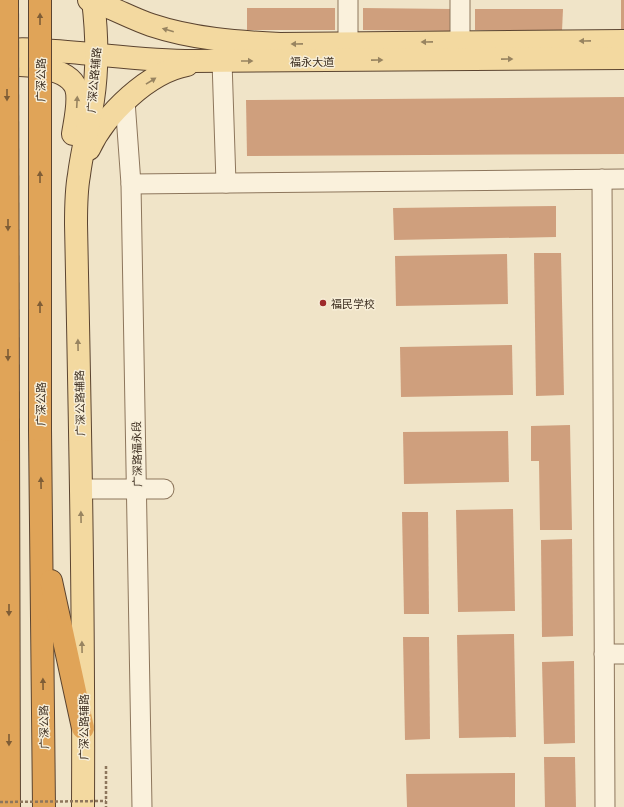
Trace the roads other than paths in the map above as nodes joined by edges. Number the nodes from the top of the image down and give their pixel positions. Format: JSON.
{"nodes":[{"id":1,"x":7,"y":0,"type":"edge"},
{"id":2,"x":40,"y":0,"type":"edge"},
{"id":3,"x":92,"y":0,"type":"edge"},
{"id":4,"x":348,"y":0,"type":"edge"},
{"id":5,"x":460,"y":0,"type":"edge"},
{"id":6,"x":624,"y":40,"type":"edge"},
{"id":7,"x":460,"y":42,"type":"junction"},
{"id":8,"x":348,"y":43,"type":"junction"},
{"id":9,"x":0,"y":52,"type":"edge"},
{"id":10,"x":96,"y":54,"type":"junction"},
{"id":11,"x":624,"y":58,"type":"edge"},
{"id":12,"x":218,"y":61,"type":"junction"},
{"id":13,"x":0,"y":66,"type":"edge"},
{"id":14,"x":125,"y":101,"type":"junction"},
{"id":15,"x":78,"y":176,"type":"junction"},
{"id":16,"x":602,"y":179,"type":"junction"},
{"id":17,"x":624,"y":179,"type":"edge"},
{"id":18,"x":226,"y":183,"type":"junction"},
{"id":19,"x":131,"y":184,"type":"junction"},
{"id":20,"x":76,"y":224,"type":"junction"},
{"id":21,"x":136,"y":489,"type":"junction"},
{"id":22,"x":164,"y":489,"type":"dead end"},
{"id":23,"x":80,"y":490,"type":"junction"},
{"id":24,"x":9,"y":529,"type":"junction"},
{"id":25,"x":42,"y":536,"type":"junction"},
{"id":26,"x":0,"y":583,"type":"edge"},
{"id":27,"x":604,"y":654,"type":"junction"},
{"id":28,"x":624,"y":654,"type":"edge"},
{"id":29,"x":83,"y":728,"type":"junction"},
{"id":30,"x":9,"y":807,"type":"edge"},
{"id":31,"x":44,"y":807,"type":"edge"},
{"id":32,"x":83,"y":807,"type":"edge"},
{"id":33,"x":142,"y":807,"type":"edge"},
{"id":34,"x":605,"y":807,"type":"edge"}],
"edges":[{"from":1,"to":24,"type":"highway","one_way":true,"bridge":true},
{"from":25,"to":2,"type":"highway","name":"广深公路","one_way":true,"bridge":true},
{"from":8,"to":3,"type":"main road","name":"福永大道","one_way":true},
{"from":3,"to":10,"type":"main road","name":"广深公路辅路"},
{"from":4,"to":8,"type":"street"},
{"from":5,"to":7,"type":"street"},
{"from":6,"to":7,"type":"main road","name":"福永大道","one_way":true},
{"from":7,"to":8,"type":"main road","name":"福永大道","one_way":true},
{"from":9,"to":10,"type":"main road","name":"福永大道"},
{"from":10,"to":12,"type":"main road","name":"福永大道"},
{"from":10,"to":15,"type":"main road","name":"广深公路辅路"},
{"from":12,"to":11,"type":"main road","name":"福永大道","one_way":true},
{"from":14,"to":12,"type":"main road","one_way":true},
{"from":12,"to":18,"type":"street"},
{"from":20,"to":13,"type":"main road","one_way":true},
{"from":14,"to":15,"type":"main road"},
{"from":14,"to":19,"type":"street","name":"广深路福永段"},
{"from":15,"to":20,"type":"main road","name":"广深公路辅路"},
{"from":16,"to":17,"type":"street"},
{"from":16,"to":18,"type":"street"},
{"from":16,"to":27,"type":"street"},
{"from":18,"to":19,"type":"street"},
{"from":19,"to":21,"type":"street","name":"广深路福永段"},
{"from":23,"to":20,"type":"main road","name":"广深公路辅路","one_way":true},
{"from":21,"to":22,"type":"street"},
{"from":21,"to":23,"type":"street"},
{"from":21,"to":33,"type":"street","name":"广深路福永段"},
{"from":29,"to":23,"type":"main road","name":"广深公路辅路","one_way":true},
{"from":24,"to":26,"type":"highway"},
{"from":24,"to":30,"type":"highway","one_way":true},
{"from":25,"to":29,"type":"highway"},
{"from":31,"to":25,"type":"highway","name":"广深公路","one_way":true},
{"from":27,"to":28,"type":"street"},
{"from":27,"to":34,"type":"street"},
{"from":29,"to":32,"type":"main road","name":"广深公路辅路"}]}
